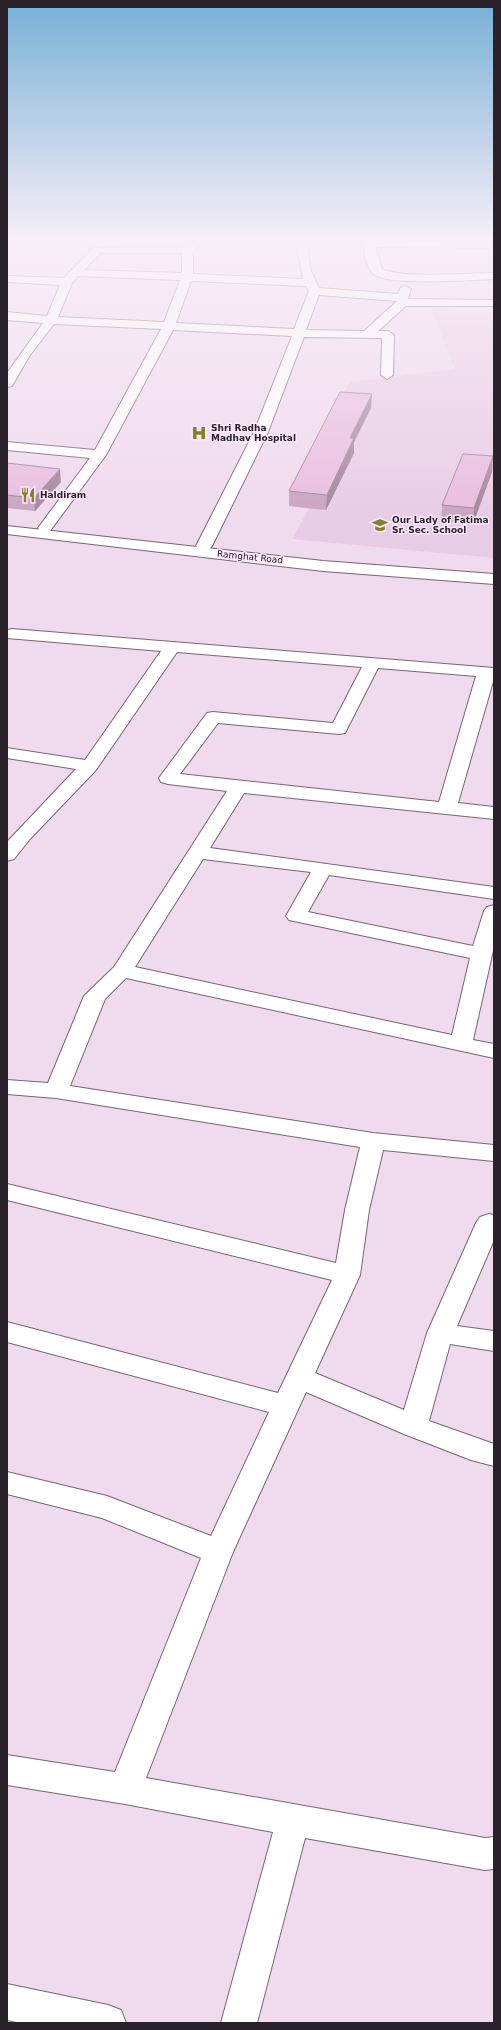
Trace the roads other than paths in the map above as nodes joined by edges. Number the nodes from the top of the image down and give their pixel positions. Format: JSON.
{"nodes":[{"id":1,"x":39,"y":333,"type":"edge"},
{"id":2,"x":166,"y":333,"type":"edge"},
{"id":3,"x":293,"y":333,"type":"edge"},
{"id":4,"x":298,"y":333,"type":"junction"},
{"id":5,"x":368,"y":334,"type":"joint"},
{"id":6,"x":387,"y":375,"type":"dead end"},
{"id":7,"x":7,"y":383,"type":"edge"},
{"id":8,"x":7,"y":446,"type":"edge"},
{"id":9,"x":99,"y":455,"type":"junction"},
{"id":10,"x":7,"y":524,"type":"edge"},
{"id":11,"x":45,"y":528,"type":"junction"},
{"id":12,"x":7,"y":530,"type":"edge"},
{"id":13,"x":204,"y":546,"type":"junction"},
{"id":14,"x":494,"y":572,"type":"edge"},
{"id":15,"x":494,"y":579,"type":"edge"},
{"id":16,"x":9,"y":636,"type":"edge"},
{"id":17,"x":172,"y":647,"type":"junction"},
{"id":18,"x":372,"y":663,"type":"junction"},
{"id":19,"x":490,"y":672,"type":"edge"},
{"id":20,"x":7,"y":753,"type":"edge"},
{"id":21,"x":90,"y":766,"type":"junction"},
{"id":22,"x":239,"y":786,"type":"junction"},
{"id":23,"x":447,"y":808,"type":"junction"},
{"id":24,"x":494,"y":813,"type":"edge"},
{"id":25,"x":15,"y":833,"type":"edge"},
{"id":26,"x":198,"y":852,"type":"junction"},
{"id":27,"x":7,"y":856,"type":"edge"},
{"id":28,"x":323,"y":868,"type":"junction"},
{"id":29,"x":494,"y":892,"type":"edge"},
{"id":30,"x":494,"y":911,"type":"edge"},
{"id":31,"x":481,"y":954,"type":"junction"},
{"id":32,"x":122,"y":971,"type":"junction"},
{"id":33,"x":460,"y":1044,"type":"junction"},
{"id":34,"x":494,"y":1051,"type":"edge"},
{"id":35,"x":7,"y":1086,"type":"edge"},
{"id":36,"x":56,"y":1091,"type":"junction"},
{"id":37,"x":373,"y":1141,"type":"junction"},
{"id":38,"x":494,"y":1152,"type":"edge"},
{"id":39,"x":7,"y":1192,"type":"edge"},
{"id":40,"x":492,"y":1218,"type":"edge"},
{"id":41,"x":347,"y":1275,"type":"junction"},
{"id":42,"x":7,"y":1332,"type":"edge"},
{"id":43,"x":440,"y":1333,"type":"junction"},
{"id":44,"x":494,"y":1341,"type":"edge"},
{"id":45,"x":299,"y":1378,"type":"junction"},
{"id":46,"x":287,"y":1406,"type":"junction"},
{"id":47,"x":414,"y":1426,"type":"junction"},
{"id":48,"x":494,"y":1455,"type":"edge"},
{"id":49,"x":7,"y":1484,"type":"edge"},
{"id":50,"x":218,"y":1552,"type":"junction"},
{"id":51,"x":7,"y":1770,"type":"edge"},
{"id":52,"x":125,"y":1789,"type":"junction"},
{"id":53,"x":293,"y":1820,"type":"junction"},
{"id":54,"x":494,"y":1853,"type":"edge"},
{"id":55,"x":7,"y":2002,"type":"edge"},
{"id":56,"x":108,"y":2023,"type":"edge"},
{"id":57,"x":239,"y":2023,"type":"edge"}],
"edges":[{"from":1,"to":7,"type":"street"},
{"from":2,"to":9,"type":"street"},
{"from":3,"to":4,"type":"street"},
{"from":4,"to":5,"type":"street"},
{"from":4,"to":13,"type":"street"},
{"from":5,"to":6,"type":"street"},
{"from":8,"to":9,"type":"street"},
{"from":9,"to":11,"type":"street"},
{"from":10,"to":11,"type":"street","name":"Ramghat Road"},
{"from":11,"to":13,"type":"street","name":"Ramghat Road"},
{"from":12,"to":15,"type":"street","name":"Ramghat Road"},
{"from":13,"to":14,"type":"street","name":"Ramghat Road"},
{"from":16,"to":17,"type":"street"},
{"from":17,"to":18,"type":"street"},
{"from":17,"to":21,"type":"street"},
{"from":18,"to":19,"type":"street"},
{"from":18,"to":22,"type":"street"},
{"from":19,"to":23,"type":"street"},
{"from":20,"to":21,"type":"street"},
{"from":21,"to":25,"type":"street"},
{"from":22,"to":23,"type":"street"},
{"from":22,"to":26,"type":"street"},
{"from":23,"to":24,"type":"street"},
{"from":25,"to":27,"type":"street"},
{"from":26,"to":28,"type":"street"},
{"from":26,"to":32,"type":"street"},
{"from":28,"to":29,"type":"street"},
{"from":28,"to":31,"type":"street"},
{"from":30,"to":31,"type":"street"},
{"from":31,"to":33,"type":"street"},
{"from":32,"to":33,"type":"street"},
{"from":32,"to":36,"type":"street"},
{"from":33,"to":34,"type":"street"},
{"from":35,"to":36,"type":"street"},
{"from":36,"to":37,"type":"street"},
{"from":37,"to":38,"type":"street"},
{"from":37,"to":41,"type":"street"},
{"from":39,"to":41,"type":"street"},
{"from":40,"to":43,"type":"street"},
{"from":41,"to":45,"type":"street"},
{"from":42,"to":46,"type":"street"},
{"from":43,"to":44,"type":"street"},
{"from":43,"to":47,"type":"street"},
{"from":45,"to":46,"type":"street"},
{"from":45,"to":47,"type":"street"},
{"from":46,"to":50,"type":"street"},
{"from":47,"to":48,"type":"street"},
{"from":49,"to":50,"type":"street"},
{"from":50,"to":52,"type":"street"},
{"from":51,"to":52,"type":"street"},
{"from":52,"to":53,"type":"street"},
{"from":53,"to":54,"type":"street"},
{"from":53,"to":57,"type":"street"},
{"from":55,"to":56,"type":"street"}]}
